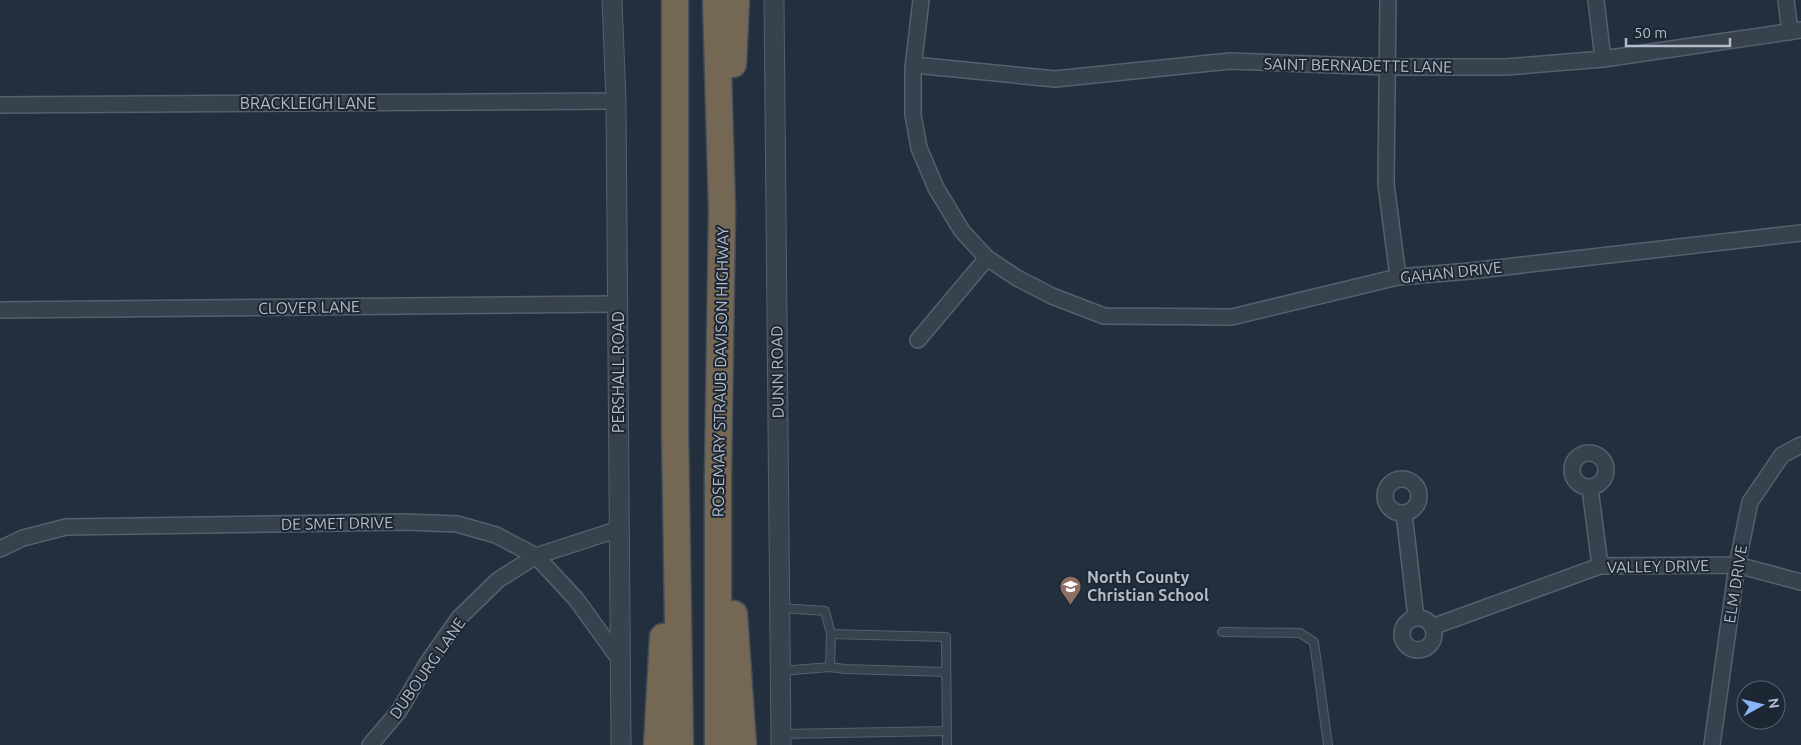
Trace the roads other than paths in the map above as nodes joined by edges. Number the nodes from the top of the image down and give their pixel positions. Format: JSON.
{"nodes":[{"id":1,"x":612,"y":0,"type":"edge"},
{"id":2,"x":675,"y":0,"type":"edge"},
{"id":3,"x":716,"y":0,"type":"edge"},
{"id":4,"x":736,"y":0,"type":"edge"},
{"id":5,"x":774,"y":0,"type":"edge"},
{"id":6,"x":921,"y":0,"type":"edge"},
{"id":7,"x":1388,"y":0,"type":"edge"},
{"id":8,"x":1596,"y":0,"type":"edge"},
{"id":9,"x":1786,"y":0,"type":"edge"},
{"id":10,"x":1796,"y":31,"type":"edge"},
{"id":11,"x":1603,"y":59,"type":"junction"},
{"id":12,"x":914,"y":65,"type":"junction"},
{"id":13,"x":1386,"y":67,"type":"junction"},
{"id":14,"x":616,"y":101,"type":"junction"},
{"id":15,"x":0,"y":105,"type":"edge"},
{"id":16,"x":722,"y":210,"type":"junction"},
{"id":17,"x":1801,"y":233,"type":"edge"},
{"id":18,"x":987,"y":258,"type":"junction"},
{"id":19,"x":1398,"y":277,"type":"junction"},
{"id":20,"x":617,"y":304,"type":"junction"},
{"id":21,"x":0,"y":310,"type":"edge"},
{"id":22,"x":918,"y":340,"type":"dead end"},
{"id":23,"x":675,"y":429,"type":"junction"},
{"id":24,"x":1801,"y":445,"type":"edge"},
{"id":25,"x":718,"y":476,"type":"junction"},
{"id":26,"x":1590,"y":488,"type":"dead end"},
{"id":27,"x":1404,"y":513,"type":"dead end"},
{"id":28,"x":619,"y":529,"type":"junction"},
{"id":29,"x":0,"y":549,"type":"edge"},
{"id":30,"x":536,"y":556,"type":"junction"},
{"id":31,"x":1738,"y":565,"type":"junction"},
{"id":32,"x":1600,"y":566,"type":"junction"},
{"id":33,"x":1801,"y":582,"type":"edge"},
{"id":34,"x":780,"y":608,"type":"junction"},
{"id":35,"x":1416,"y":618,"type":"junction"},
{"id":36,"x":1432,"y":627,"type":"junction"},
{"id":37,"x":1222,"y":632,"type":"dead end"},
{"id":38,"x":831,"y":634,"type":"junction"},
{"id":39,"x":620,"y":660,"type":"junction"},
{"id":40,"x":830,"y":667,"type":"junction"},
{"id":41,"x":780,"y":672,"type":"junction"},
{"id":42,"x":946,"y":672,"type":"junction"},
{"id":43,"x":947,"y":731,"type":"junction"},
{"id":44,"x":781,"y":740,"type":"edge"},
{"id":45,"x":370,"y":745,"type":"edge"},
{"id":46,"x":621,"y":745,"type":"edge"},
{"id":47,"x":657,"y":745,"type":"edge"},
{"id":48,"x":680,"y":745,"type":"edge"},
{"id":49,"x":718,"y":745,"type":"edge"},
{"id":50,"x":743,"y":745,"type":"edge"},
{"id":51,"x":947,"y":745,"type":"edge"},
{"id":52,"x":1328,"y":745,"type":"edge"},
{"id":53,"x":1712,"y":745,"type":"edge"}],
"edges":[{"from":1,"to":14,"type":"street","name":"PERSHALL ROAD"},
{"from":2,"to":23,"type":"highway"},
{"from":3,"to":16,"type":"highway","name":"ROSEMARY STRAUB DAVISON HIGHWAY"},
{"from":4,"to":16,"type":"highway"},
{"from":5,"to":34,"type":"street","name":"DUNN ROAD"},
{"from":6,"to":12,"type":"street"},
{"from":7,"to":13,"type":"street"},
{"from":8,"to":11,"type":"street"},
{"from":9,"to":10,"type":"street"},
{"from":10,"to":11,"type":"street","name":"SAINT BERNADETTE LANE"},
{"from":11,"to":13,"type":"street","name":"SAINT BERNADETTE LANE"},
{"from":12,"to":13,"type":"street","name":"SAINT BERNADETTE LANE"},
{"from":12,"to":18,"type":"street"},
{"from":13,"to":19,"type":"street"},
{"from":14,"to":15,"type":"street","name":"BRACKLEIGH LANE"},
{"from":14,"to":20,"type":"street","name":"PERSHALL ROAD"},
{"from":16,"to":25,"type":"highway","name":"ROSEMARY STRAUB DAVISON HIGHWAY"},
{"from":17,"to":19,"type":"street","name":"GAHAN DRIVE"},
{"from":18,"to":19,"type":"street","name":"GAHAN DRIVE"},
{"from":18,"to":22,"type":"street"},
{"from":20,"to":21,"type":"street","name":"CLOVER LANE"},
{"from":20,"to":28,"type":"street","name":"PERSHALL ROAD"},
{"from":23,"to":47,"type":"highway"},
{"from":23,"to":48,"type":"highway"},
{"from":24,"to":31,"type":"street","name":"ELM DRIVE"},
{"from":25,"to":49,"type":"highway","name":"ROSEMARY STRAUB DAVISON HIGHWAY"},
{"from":25,"to":50,"type":"highway"},
{"from":26,"to":32,"type":"street"},
{"from":27,"to":35,"type":"street"},
{"from":28,"to":30,"type":"street","name":"DUBOURG LANE"},
{"from":28,"to":39,"type":"street","name":"PERSHALL ROAD"},
{"from":29,"to":30,"type":"street","name":"DE SMET DRIVE"},
{"from":30,"to":39,"type":"street","name":"DE SMET DRIVE"},
{"from":30,"to":45,"type":"street","name":"DUBOURG LANE"},
{"from":31,"to":32,"type":"street","name":"VALLEY DRIVE"},
{"from":31,"to":33,"type":"street","name":"VALLEY DRIVE"},
{"from":31,"to":53,"type":"street","name":"ELM DRIVE"},
{"from":32,"to":36,"type":"street","name":"VALLEY DRIVE"},
{"from":34,"to":38,"type":"lane"},
{"from":34,"to":41,"type":"street","name":"DUNN ROAD"},
{"from":35,"to":36,"type":"street"},
{"from":35,"to":36,"type":"street"},
{"from":37,"to":52,"type":"lane"},
{"from":38,"to":40,"type":"lane"},
{"from":38,"to":42,"type":"lane"},
{"from":39,"to":46,"type":"street","name":"PERSHALL ROAD"},
{"from":40,"to":41,"type":"lane"},
{"from":40,"to":42,"type":"lane"},
{"from":41,"to":44,"type":"street","name":"DUNN ROAD"},
{"from":42,"to":43,"type":"lane"},
{"from":43,"to":44,"type":"lane"},
{"from":43,"to":51,"type":"lane"}]}
